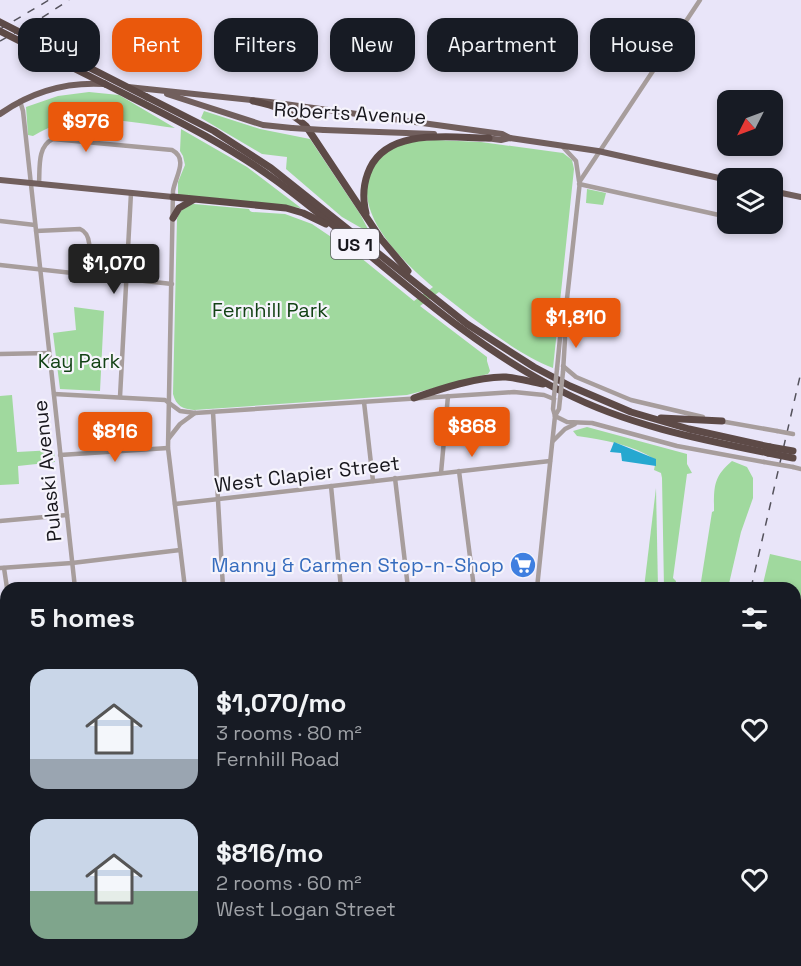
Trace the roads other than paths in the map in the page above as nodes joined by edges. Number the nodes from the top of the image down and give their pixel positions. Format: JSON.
{"nodes":[{"id":1,"x":700,"y":0,"type":"edge"},
{"id":2,"x":0,"y":22,"type":"edge"},
{"id":3,"x":0,"y":31,"type":"edge"},
{"id":4,"x":158,"y":91,"type":"junction"},
{"id":5,"x":146,"y":100,"type":"junction"},
{"id":6,"x":20,"y":101,"type":"junction"},
{"id":7,"x":253,"y":101,"type":"junction"},
{"id":8,"x":0,"y":114,"type":"edge"},
{"id":9,"x":489,"y":138,"type":"junction"},
{"id":10,"x":510,"y":138,"type":"junction"},
{"id":11,"x":561,"y":146,"type":"junction"},
{"id":12,"x":598,"y":151,"type":"junction"},
{"id":13,"x":717,"y":178,"type":"edge"},
{"id":14,"x":0,"y":180,"type":"edge"},
{"id":15,"x":31,"y":183,"type":"junction"},
{"id":16,"x":39,"y":184,"type":"junction"},
{"id":17,"x":579,"y":184,"type":"junction"},
{"id":18,"x":783,"y":193,"type":"edge"},
{"id":19,"x":131,"y":194,"type":"junction"},
{"id":20,"x":173,"y":197,"type":"junction"},
{"id":21,"x":801,"y":197,"type":"edge"},
{"id":22,"x":196,"y":200,"type":"junction"},
{"id":23,"x":717,"y":215,"type":"edge"},
{"id":24,"x":173,"y":218,"type":"junction"},
{"id":25,"x":0,"y":221,"type":"edge"},
{"id":26,"x":371,"y":224,"type":"junction"},
{"id":27,"x":35,"y":225,"type":"junction"},
{"id":28,"x":36,"y":231,"type":"junction"},
{"id":29,"x":344,"y":235,"type":"junction"},
{"id":30,"x":0,"y":265,"type":"edge"},
{"id":31,"x":40,"y":270,"type":"junction"},
{"id":32,"x":87,"y":275,"type":"junction"},
{"id":33,"x":127,"y":279,"type":"junction"},
{"id":34,"x":172,"y":284,"type":"junction"},
{"id":35,"x":427,"y":292,"type":"junction"},
{"id":36,"x":564,"y":326,"type":"junction"},
{"id":37,"x":49,"y":353,"type":"junction"},
{"id":38,"x":0,"y":354,"type":"edge"},
{"id":39,"x":563,"y":369,"type":"junction"},
{"id":40,"x":458,"y":385,"type":"junction"},
{"id":41,"x":551,"y":386,"type":"junction"},
{"id":42,"x":54,"y":394,"type":"junction"},
{"id":43,"x":448,"y":396,"type":"junction"},
{"id":44,"x":120,"y":398,"type":"junction"},
{"id":45,"x":414,"y":398,"type":"junction"},
{"id":46,"x":556,"y":398,"type":"junction"},
{"id":47,"x":364,"y":402,"type":"junction"},
{"id":48,"x":170,"y":403,"type":"junction"},
{"id":49,"x":213,"y":412,"type":"junction"},
{"id":50,"x":195,"y":413,"type":"junction"},
{"id":51,"x":555,"y":416,"type":"junction"},
{"id":52,"x":646,"y":417,"type":"junction"},
{"id":53,"x":722,"y":421,"type":"junction"},
{"id":54,"x":579,"y":423,"type":"junction"},
{"id":55,"x":801,"y":436,"type":"edge"},
{"id":56,"x":168,"y":440,"type":"junction"},
{"id":57,"x":552,"y":443,"type":"junction"},
{"id":58,"x":168,"y":448,"type":"junction"},
{"id":59,"x":769,"y":450,"type":"junction"},
{"id":60,"x":801,"y":453,"type":"edge"},
{"id":61,"x":60,"y":456,"type":"junction"},
{"id":62,"x":796,"y":456,"type":"edge"},
{"id":63,"x":550,"y":461,"type":"junction"},
{"id":64,"x":801,"y":469,"type":"edge"},
{"id":65,"x":459,"y":471,"type":"junction"},
{"id":66,"x":441,"y":473,"type":"junction"},
{"id":67,"x":395,"y":478,"type":"junction"},
{"id":68,"x":373,"y":481,"type":"junction"},
{"id":69,"x":331,"y":486,"type":"junction"},
{"id":70,"x":218,"y":499,"type":"junction"},
{"id":71,"x":175,"y":504,"type":"junction"},
{"id":72,"x":67,"y":515,"type":"junction"},
{"id":73,"x":0,"y":521,"type":"edge"},
{"id":74,"x":180,"y":550,"type":"junction"},
{"id":75,"x":72,"y":562,"type":"junction"},
{"id":76,"x":2,"y":568,"type":"edge"},
{"id":77,"x":74,"y":582,"type":"edge"},
{"id":78,"x":184,"y":582,"type":"edge"},
{"id":79,"x":223,"y":582,"type":"edge"},
{"id":80,"x":340,"y":582,"type":"edge"},
{"id":81,"x":407,"y":582,"type":"edge"},
{"id":82,"x":473,"y":582,"type":"edge"},
{"id":83,"x":538,"y":582,"type":"edge"}],
"edges":[{"from":1,"to":12,"type":"street"},
{"from":2,"to":5,"type":"highway","number":"US 1","bridge":true},
{"from":3,"to":5,"type":"highway","number":"US 1","bridge":true},
{"from":4,"to":6,"type":"main road","name":"Roberts Avenue"},
{"from":4,"to":7,"type":"main road","name":"Roberts Avenue"},
{"from":4,"to":9,"type":"main road","name":"Roberts Avenue","bridge":true},
{"from":5,"to":29,"type":"highway","number":"US 1"},
{"from":5,"to":35,"type":"highway","number":"US 1"},
{"from":6,"to":8,"type":"main road","name":"Roberts Avenue"},
{"from":6,"to":15,"type":"street","name":"Pulaski Avenue"},
{"from":7,"to":10,"type":"main road","name":"Roberts Avenue"},
{"from":7,"to":26,"type":"highway"},
{"from":9,"to":10,"type":"main road","name":"Roberts Avenue"},
{"from":9,"to":26,"type":"highway"},
{"from":10,"to":11,"type":"main road","name":"Roberts Avenue"},
{"from":11,"to":12,"type":"main road","name":"Roberts Avenue"},
{"from":11,"to":17,"type":"street"},
{"from":12,"to":13,"type":"main road","name":"Roberts Avenue"},
{"from":12,"to":17,"type":"street"},
{"from":14,"to":15,"type":"main road"},
{"from":15,"to":16,"type":"main road"},
{"from":15,"to":27,"type":"street","name":"Pulaski Avenue"},
{"from":16,"to":19,"type":"main road"},
{"from":16,"to":20,"type":"street"},
{"from":17,"to":23,"type":"street"},
{"from":17,"to":36,"type":"street"},
{"from":18,"to":21,"type":"main road"},
{"from":19,"to":20,"type":"main road"},
{"from":19,"to":33,"type":"street"},
{"from":20,"to":22,"type":"highway"},
{"from":20,"to":24,"type":"street"},
{"from":22,"to":24,"type":"highway"},
{"from":22,"to":29,"type":"highway"},
{"from":24,"to":34,"type":"street"},
{"from":25,"to":27,"type":"street"},
{"from":26,"to":35,"type":"highway"},
{"from":27,"to":28,"type":"street","name":"Pulaski Avenue"},
{"from":28,"to":31,"type":"street","name":"Pulaski Avenue"},
{"from":28,"to":32,"type":"street"},
{"from":29,"to":41,"type":"highway","number":"US 1"},
{"from":30,"to":31,"type":"street"},
{"from":31,"to":32,"type":"street"},
{"from":31,"to":37,"type":"street","name":"Pulaski Avenue"},
{"from":32,"to":33,"type":"street"},
{"from":33,"to":34,"type":"street"},
{"from":33,"to":44,"type":"street"},
{"from":34,"to":48,"type":"street"},
{"from":35,"to":52,"type":"highway","number":"US 1"},
{"from":36,"to":39,"type":"street"},
{"from":36,"to":46,"type":"street","bridge":true},
{"from":37,"to":38,"type":"street"},
{"from":37,"to":42,"type":"street","name":"Pulaski Avenue"},
{"from":39,"to":46,"type":"street","bridge":true},
{"from":39,"to":53,"type":"street"},
{"from":40,"to":41,"type":"highway"},
{"from":40,"to":43,"type":"highway"},
{"from":40,"to":45,"type":"highway"},
{"from":41,"to":59,"type":"highway","number":"US 1"},
{"from":42,"to":44,"type":"street"},
{"from":42,"to":61,"type":"street","name":"Pulaski Avenue"},
{"from":43,"to":45,"type":"street"},
{"from":43,"to":46,"type":"street"},
{"from":43,"to":66,"type":"street"},
{"from":44,"to":48,"type":"street"},
{"from":45,"to":47,"type":"street"},
{"from":46,"to":51,"type":"street"},
{"from":47,"to":49,"type":"street"},
{"from":47,"to":68,"type":"street"},
{"from":48,"to":50,"type":"street"},
{"from":48,"to":56,"type":"street"},
{"from":49,"to":50,"type":"street"},
{"from":49,"to":70,"type":"street"},
{"from":50,"to":56,"type":"street"},
{"from":51,"to":54,"type":"street"},
{"from":51,"to":57,"type":"street"},
{"from":52,"to":53,"type":"highway"},
{"from":52,"to":59,"type":"highway","number":"US 1"},
{"from":53,"to":55,"type":"street","bridge":true},
{"from":54,"to":57,"type":"street"},
{"from":54,"to":64,"type":"street","bridge":true},
{"from":56,"to":58,"type":"street"},
{"from":57,"to":63,"type":"street"},
{"from":58,"to":61,"type":"street"},
{"from":58,"to":71,"type":"street"},
{"from":59,"to":62,"type":"highway","number":"US 1","bridge":true},
{"from":60,"to":62,"type":"highway","number":"US 1"},
{"from":61,"to":72,"type":"street","name":"Pulaski Avenue"},
{"from":63,"to":65,"type":"street","name":"West Clapier Street"},
{"from":63,"to":83,"type":"street"},
{"from":65,"to":66,"type":"street","name":"West Clapier Street"},
{"from":65,"to":82,"type":"street"},
{"from":66,"to":67,"type":"street","name":"West Clapier Street"},
{"from":67,"to":68,"type":"street","name":"West Clapier Street"},
{"from":67,"to":81,"type":"street"},
{"from":68,"to":69,"type":"street","name":"West Clapier Street"},
{"from":69,"to":70,"type":"street","name":"West Clapier Street"},
{"from":69,"to":80,"type":"street"},
{"from":70,"to":71,"type":"street","name":"West Clapier Street"},
{"from":70,"to":79,"type":"street"},
{"from":71,"to":74,"type":"street"},
{"from":72,"to":73,"type":"street"},
{"from":72,"to":75,"type":"street","name":"Pulaski Avenue"},
{"from":74,"to":75,"type":"street"},
{"from":74,"to":78,"type":"street"},
{"from":75,"to":76,"type":"street"},
{"from":75,"to":77,"type":"street","name":"Pulaski Avenue"}]}
